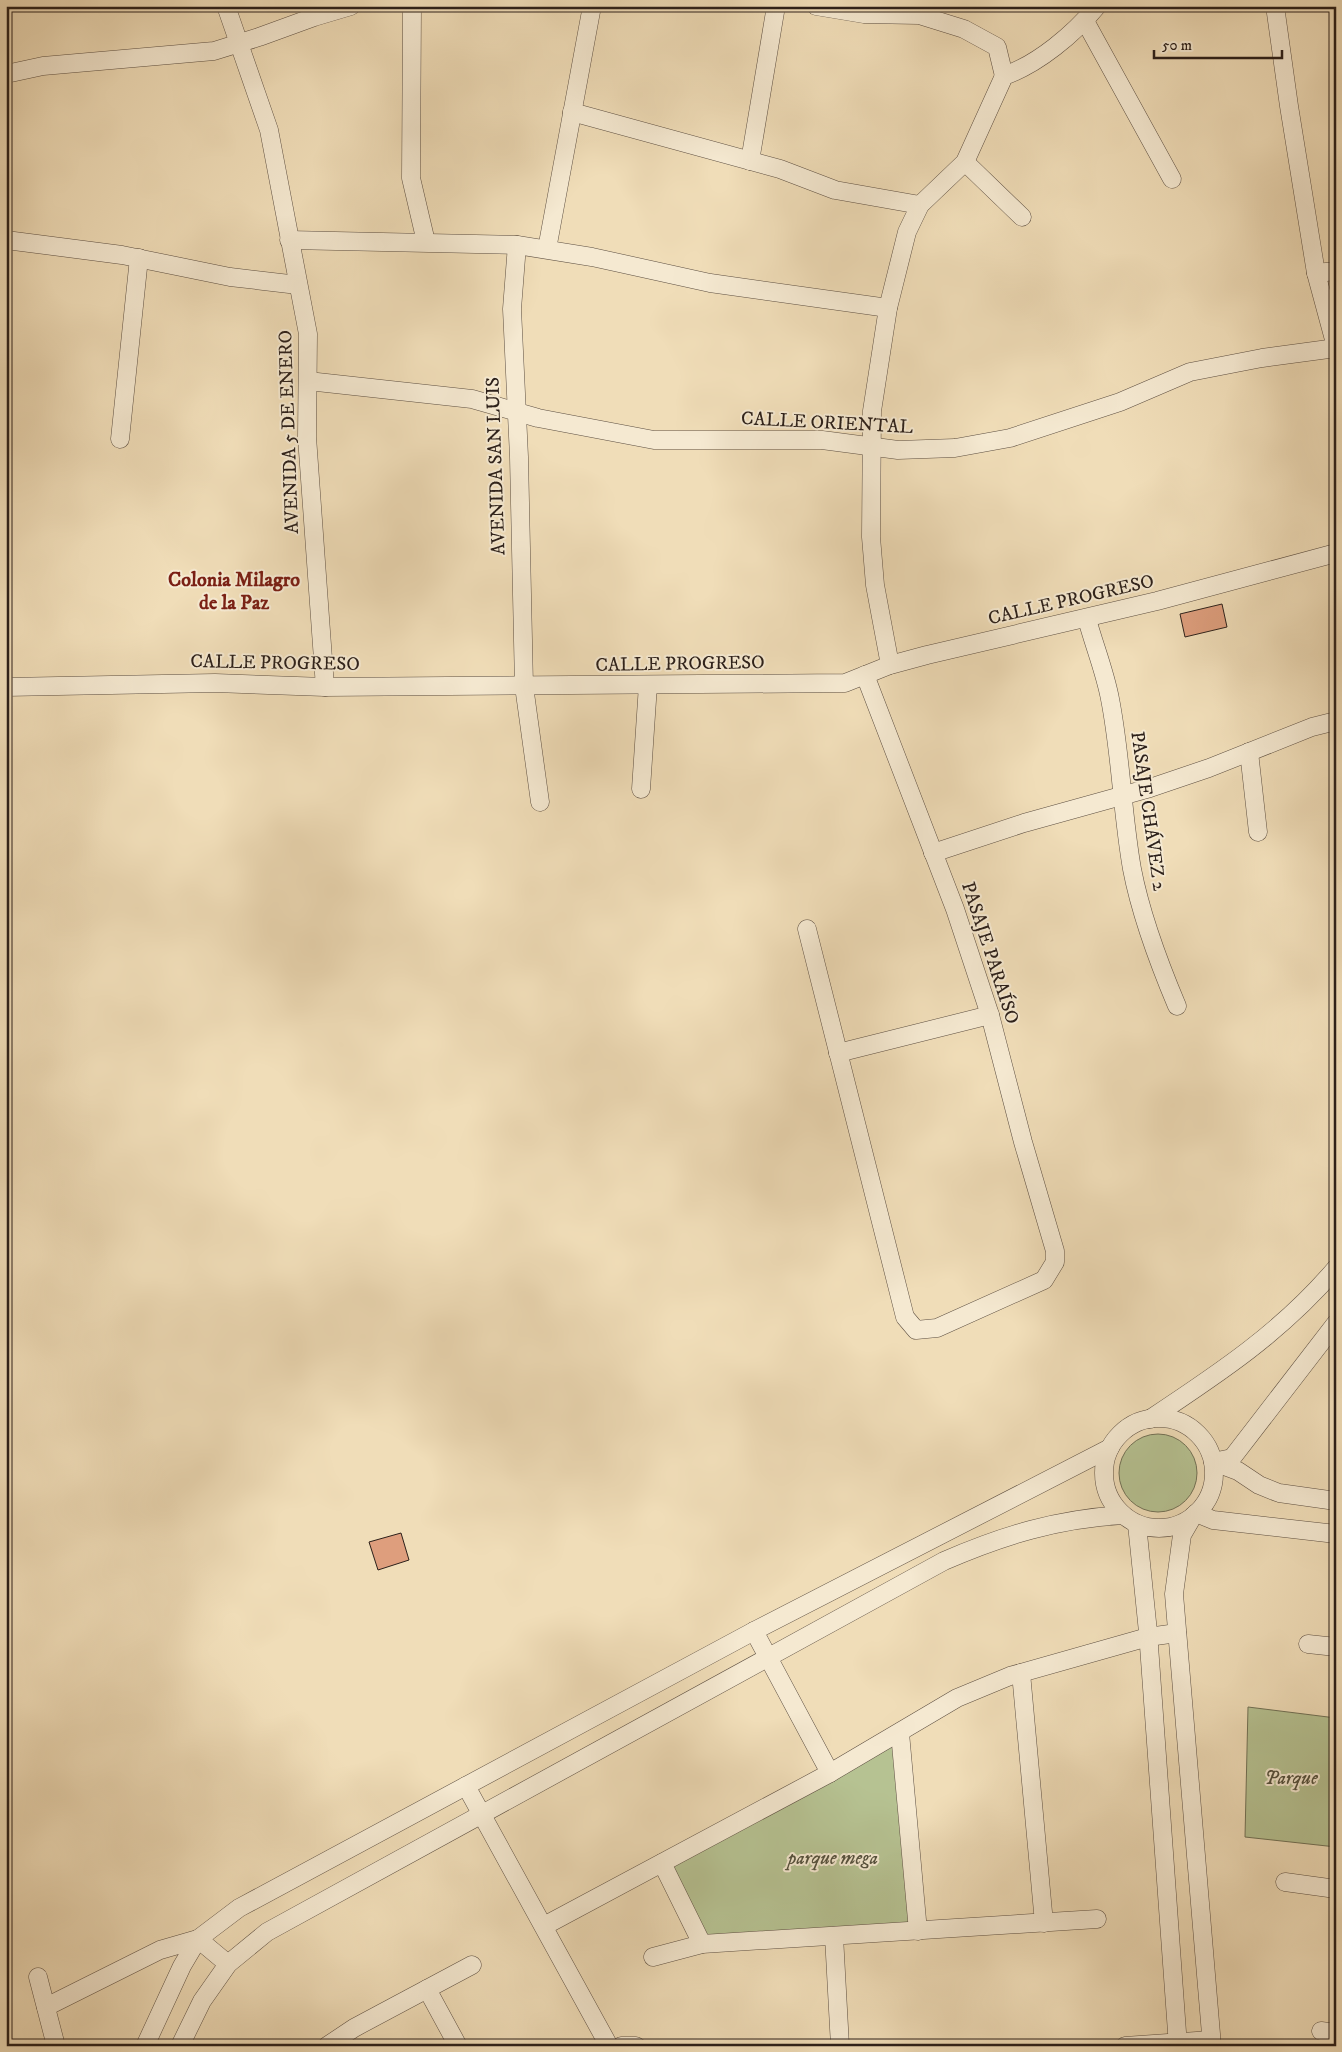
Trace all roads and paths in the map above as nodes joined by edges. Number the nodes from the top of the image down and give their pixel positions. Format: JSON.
{"nodes":[{"id":1,"x":226,"y":6,"type":"edge"},
{"id":2,"x":351,"y":6,"type":"edge"},
{"id":3,"x":412,"y":6,"type":"edge"},
{"id":4,"x":592,"y":6,"type":"edge"},
{"id":5,"x":776,"y":6,"type":"edge"},
{"id":6,"x":816,"y":6,"type":"edge"},
{"id":7,"x":1097,"y":6,"type":"edge"},
{"id":8,"x":1275,"y":6,"type":"edge"},
{"id":9,"x":919,"y":11,"type":"edge"},
{"id":10,"x":1085,"y":21,"type":"junction"},
{"id":11,"x":238,"y":43,"type":"junction"},
{"id":12,"x":6,"y":74,"type":"edge"},
{"id":13,"x":1004,"y":76,"type":"junction"},
{"id":14,"x":572,"y":112,"type":"junction"},
{"id":15,"x":750,"y":161,"type":"junction"},
{"id":16,"x":965,"y":162,"type":"junction"},
{"id":17,"x":1172,"y":178,"type":"dead end"},
{"id":18,"x":920,"y":205,"type":"junction"},
{"id":19,"x":1022,"y":217,"type":"dead end"},
{"id":20,"x":6,"y":240,"type":"edge"},
{"id":21,"x":289,"y":240,"type":"junction"},
{"id":22,"x":426,"y":242,"type":"junction"},
{"id":23,"x":517,"y":245,"type":"junction"},
{"id":24,"x":547,"y":249,"type":"junction"},
{"id":25,"x":139,"y":258,"type":"junction"},
{"id":26,"x":1336,"y":271,"type":"edge"},
{"id":27,"x":1316,"y":272,"type":"junction"},
{"id":28,"x":298,"y":285,"type":"junction"},
{"id":29,"x":888,"y":308,"type":"junction"},
{"id":30,"x":1336,"y":347,"type":"edge"},
{"id":31,"x":308,"y":381,"type":"junction"},
{"id":32,"x":517,"y":412,"type":"junction"},
{"id":33,"x":120,"y":439,"type":"dead end"},
{"id":34,"x":872,"y":447,"type":"junction"},
{"id":35,"x":1336,"y":553,"type":"edge"},
{"id":36,"x":1086,"y":619,"type":"junction"},
{"id":37,"x":890,"y":665,"type":"junction"},
{"id":38,"x":865,"y":676,"type":"junction"},
{"id":39,"x":648,"y":685,"type":"junction"},
{"id":40,"x":524,"y":686,"type":"junction"},
{"id":41,"x":6,"y":687,"type":"edge"},
{"id":42,"x":324,"y":687,"type":"junction"},
{"id":43,"x":1336,"y":720,"type":"edge"},
{"id":44,"x":1249,"y":752,"type":"junction"},
{"id":45,"x":641,"y":789,"type":"dead end"},
{"id":46,"x":1123,"y":796,"type":"junction"},
{"id":47,"x":540,"y":802,"type":"dead end"},
{"id":48,"x":1258,"y":832,"type":"dead end"},
{"id":49,"x":933,"y":853,"type":"junction"},
{"id":50,"x":807,"y":929,"type":"dead end"},
{"id":51,"x":1177,"y":1006,"type":"dead end"},
{"id":52,"x":990,"y":1015,"type":"junction"},
{"id":53,"x":838,"y":1053,"type":"junction"},
{"id":54,"x":1336,"y":1268,"type":"edge"},
{"id":55,"x":1336,"y":1324,"type":"edge"},
{"id":56,"x":1150,"y":1419,"type":"junction"},
{"id":57,"x":1110,"y":1448,"type":"junction"},
{"id":58,"x":1213,"y":1462,"type":"junction"},
{"id":59,"x":1336,"y":1501,"type":"edge"},
{"id":60,"x":1195,"y":1514,"type":"junction"},
{"id":61,"x":1130,"y":1519,"type":"junction"},
{"id":62,"x":1336,"y":1534,"type":"edge"},
{"id":63,"x":754,"y":1631,"type":"junction"},
{"id":64,"x":1177,"y":1632,"type":"junction"},
{"id":65,"x":1148,"y":1637,"type":"junction"},
{"id":66,"x":1308,"y":1644,"type":"dead end"},
{"id":67,"x":1336,"y":1647,"type":"edge"},
{"id":68,"x":768,"y":1658,"type":"junction"},
{"id":69,"x":1020,"y":1673,"type":"junction"},
{"id":70,"x":900,"y":1733,"type":"junction"},
{"id":71,"x":830,"y":1773,"type":"junction"},
{"id":72,"x":466,"y":1786,"type":"junction"},
{"id":73,"x":482,"y":1814,"type":"junction"},
{"id":74,"x":662,"y":1863,"type":"junction"},
{"id":75,"x":1285,"y":1882,"type":"dead end"},
{"id":76,"x":1336,"y":1889,"type":"edge"},
{"id":77,"x":1097,"y":1920,"type":"dead end"},
{"id":78,"x":1044,"y":1923,"type":"junction"},
{"id":79,"x":544,"y":1926,"type":"junction"},
{"id":80,"x":918,"y":1931,"type":"junction"},
{"id":81,"x":834,"y":1936,"type":"junction"},
{"id":82,"x":198,"y":1939,"type":"junction"},
{"id":83,"x":702,"y":1944,"type":"junction"},
{"id":84,"x":653,"y":1957,"type":"dead end"},
{"id":85,"x":228,"y":1964,"type":"junction"},
{"id":86,"x":472,"y":1965,"type":"dead end"},
{"id":87,"x":38,"y":1977,"type":"dead end"},
{"id":88,"x":427,"y":1989,"type":"junction"},
{"id":89,"x":46,"y":2007,"type":"junction"},
{"id":90,"x":1212,"y":2043,"type":"edge"},
{"id":91,"x":1177,"y":2044,"type":"edge"},
{"id":92,"x":56,"y":2046,"type":"edge"},
{"id":93,"x":145,"y":2046,"type":"edge"},
{"id":94,"x":180,"y":2046,"type":"edge"},
{"id":95,"x":327,"y":2046,"type":"edge"},
{"id":96,"x":458,"y":2046,"type":"edge"},
{"id":97,"x":609,"y":2046,"type":"edge"},
{"id":98,"x":621,"y":2046,"type":"edge"},
{"id":99,"x":636,"y":2046,"type":"edge"},
{"id":100,"x":840,"y":2046,"type":"edge"},
{"id":101,"x":1125,"y":2046,"type":"edge"}],
"edges":[{"from":1,"to":11,"type":"street","name":"AVENIDA 5 DE ENERO"},
{"from":2,"to":11,"type":"street"},
{"from":3,"to":22,"type":"street"},
{"from":4,"to":14,"type":"street"},
{"from":5,"to":15,"type":"street"},
{"from":6,"to":9,"type":"street"},
{"from":7,"to":10,"type":"street"},
{"from":8,"to":27,"type":"street"},
{"from":9,"to":13,"type":"street"},
{"from":10,"to":13,"type":"street"},
{"from":10,"to":17,"type":"street"},
{"from":11,"to":12,"type":"street"},
{"from":11,"to":21,"type":"street","name":"AVENIDA 5 DE ENERO"},
{"from":13,"to":16,"type":"street"},
{"from":14,"to":15,"type":"street"},
{"from":14,"to":24,"type":"street"},
{"from":15,"to":18,"type":"street"},
{"from":16,"to":18,"type":"street"},
{"from":16,"to":19,"type":"street"},
{"from":18,"to":29,"type":"street"},
{"from":20,"to":25,"type":"street"},
{"from":21,"to":22,"type":"street"},
{"from":21,"to":28,"type":"street","name":"AVENIDA 5 DE ENERO"},
{"from":22,"to":23,"type":"street"},
{"from":23,"to":24,"type":"street"},
{"from":23,"to":32,"type":"street","name":"AVENIDA SAN LUIS"},
{"from":24,"to":29,"type":"street"},
{"from":25,"to":28,"type":"street"},
{"from":25,"to":33,"type":"street"},
{"from":26,"to":27,"type":"street"},
{"from":27,"to":30,"type":"street"},
{"from":28,"to":31,"type":"street","name":"AVENIDA 5 DE ENERO"},
{"from":29,"to":34,"type":"street"},
{"from":30,"to":34,"type":"street","name":"CALLE ORIENTAL"},
{"from":31,"to":32,"type":"street","name":"CALLE ORIENTAL"},
{"from":31,"to":42,"type":"street","name":"AVENIDA 5 DE ENERO"},
{"from":32,"to":34,"type":"street","name":"CALLE ORIENTAL"},
{"from":32,"to":40,"type":"street","name":"AVENIDA SAN LUIS"},
{"from":34,"to":37,"type":"street"},
{"from":35,"to":36,"type":"street","name":"CALLE PROGRESO"},
{"from":36,"to":37,"type":"street","name":"CALLE PROGRESO"},
{"from":36,"to":46,"type":"street","name":"PASAJE CHÁVEZ 2"},
{"from":37,"to":38,"type":"street","name":"CALLE PROGRESO"},
{"from":38,"to":39,"type":"street","name":"CALLE PROGRESO"},
{"from":38,"to":49,"type":"street","name":"PASAJE PARAÍSO"},
{"from":39,"to":40,"type":"street","name":"CALLE PROGRESO"},
{"from":39,"to":45,"type":"street"},
{"from":40,"to":42,"type":"street","name":"CALLE PROGRESO"},
{"from":40,"to":47,"type":"street","name":"AVENIDA SAN LUIS"},
{"from":41,"to":42,"type":"street","name":"CALLE PROGRESO"},
{"from":43,"to":44,"type":"street"},
{"from":44,"to":46,"type":"street"},
{"from":44,"to":48,"type":"street"},
{"from":46,"to":49,"type":"street"},
{"from":46,"to":51,"type":"street","name":"PASAJE CHÁVEZ 2"},
{"from":49,"to":52,"type":"street","name":"PASAJE PARAÍSO"},
{"from":50,"to":53,"type":"street"},
{"from":52,"to":53,"type":"street"},
{"from":52,"to":53,"type":"street","name":"PASAJE PARAÍSO"},
{"from":54,"to":56,"type":"street"},
{"from":55,"to":58,"type":"street"},
{"from":56,"to":57,"type":"street"},
{"from":56,"to":58,"type":"street"},
{"from":57,"to":61,"type":"street"},
{"from":57,"to":63,"type":"street"},
{"from":58,"to":59,"type":"street"},
{"from":58,"to":60,"type":"street"},
{"from":60,"to":61,"type":"street"},
{"from":60,"to":62,"type":"street"},
{"from":60,"to":64,"type":"street"},
{"from":61,"to":65,"type":"street"},
{"from":61,"to":68,"type":"street"},
{"from":63,"to":68,"type":"street"},
{"from":63,"to":72,"type":"street"},
{"from":64,"to":65,"type":"street"},
{"from":64,"to":90,"type":"street"},
{"from":65,"to":69,"type":"street"},
{"from":65,"to":91,"type":"street"},
{"from":66,"to":67,"type":"street"},
{"from":68,"to":71,"type":"street"},
{"from":68,"to":73,"type":"street"},
{"from":69,"to":70,"type":"street"},
{"from":69,"to":78,"type":"street"},
{"from":70,"to":71,"type":"street"},
{"from":70,"to":80,"type":"street"},
{"from":71,"to":74,"type":"street"},
{"from":72,"to":73,"type":"street"},
{"from":72,"to":82,"type":"street"},
{"from":73,"to":79,"type":"street"},
{"from":73,"to":85,"type":"street"},
{"from":74,"to":79,"type":"street"},
{"from":74,"to":83,"type":"street"},
{"from":75,"to":76,"type":"street"},
{"from":77,"to":78,"type":"street"},
{"from":78,"to":80,"type":"street"},
{"from":79,"to":97,"type":"street"},
{"from":80,"to":81,"type":"street"},
{"from":81,"to":83,"type":"street"},
{"from":81,"to":100,"type":"street"},
{"from":82,"to":85,"type":"street"},
{"from":82,"to":89,"type":"street"},
{"from":82,"to":93,"type":"street"},
{"from":83,"to":84,"type":"street"},
{"from":85,"to":94,"type":"street"},
{"from":86,"to":88,"type":"street"},
{"from":87,"to":89,"type":"street"},
{"from":88,"to":95,"type":"street"},
{"from":88,"to":96,"type":"street"},
{"from":89,"to":92,"type":"street"},
{"from":90,"to":91,"type":"street"},
{"from":91,"to":101,"type":"street"},
{"from":98,"to":99,"type":"street"}]}
